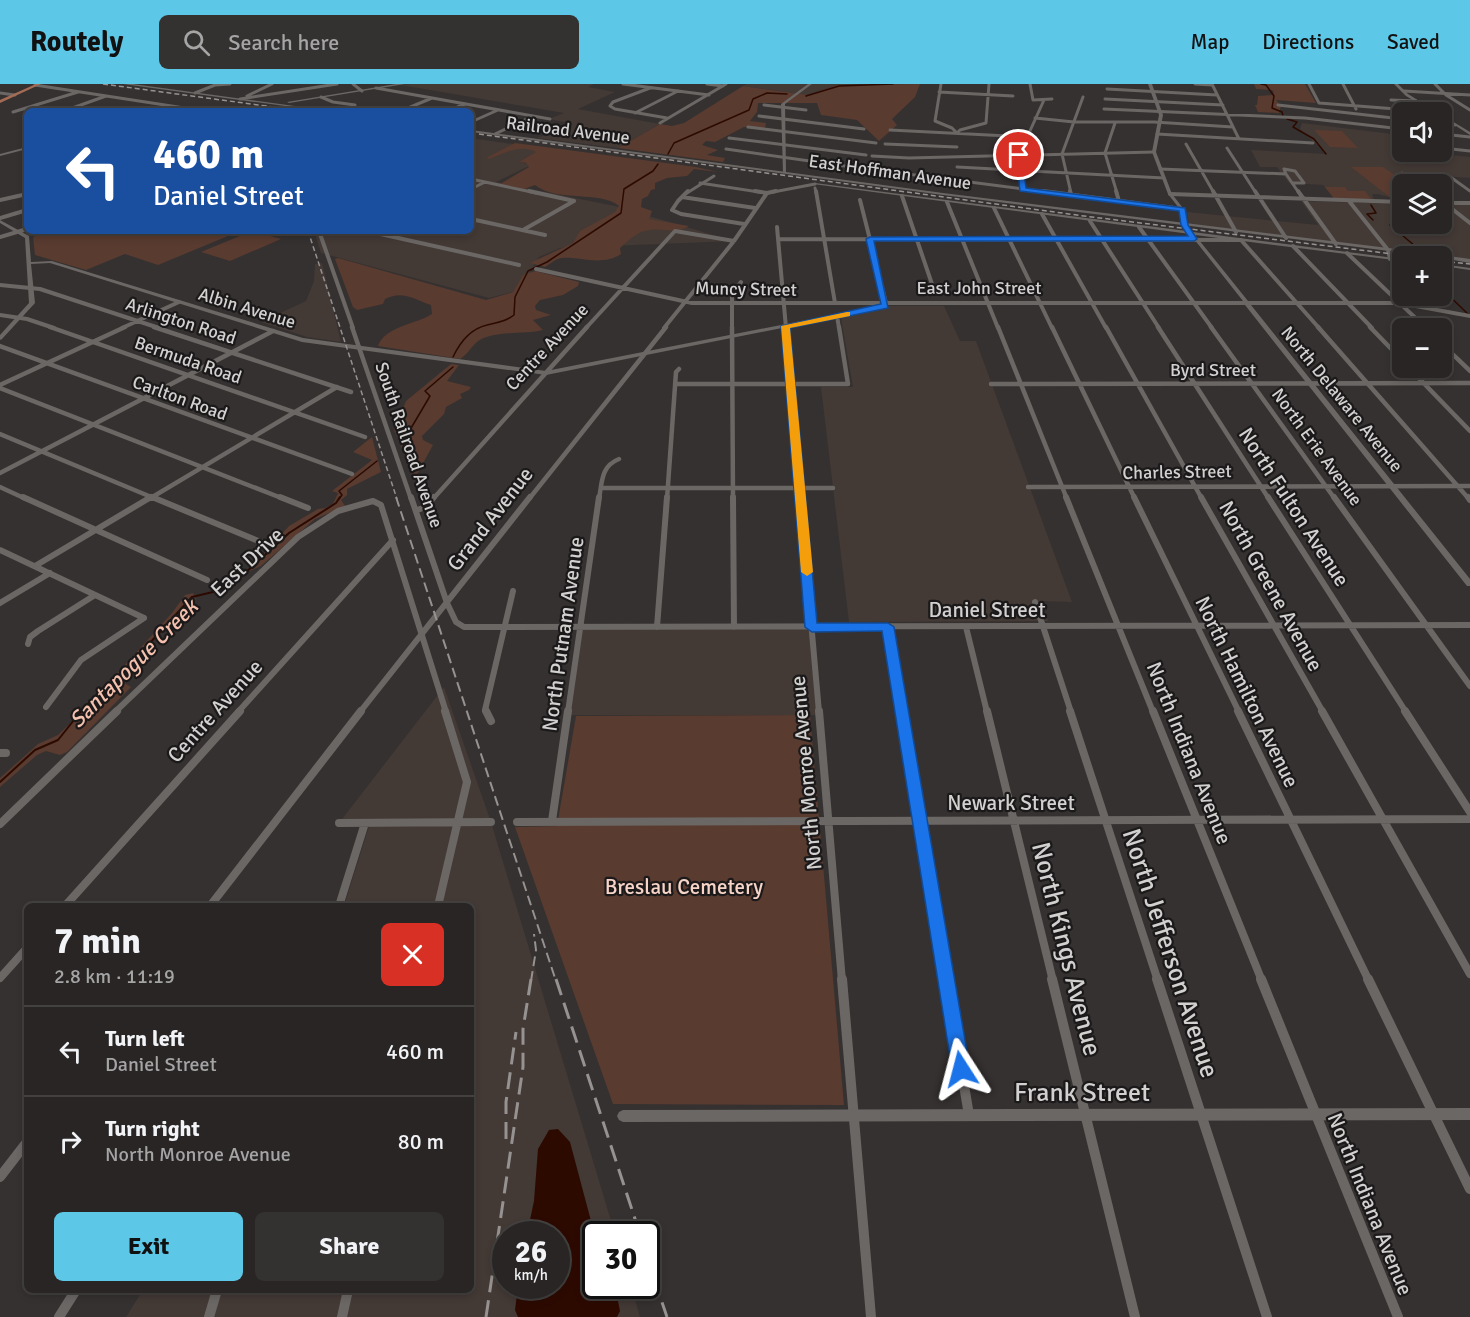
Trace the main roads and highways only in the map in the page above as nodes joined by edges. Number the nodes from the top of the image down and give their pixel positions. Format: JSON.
{"nodes":[{"id":1,"x":36,"y":84,"type":"edge"},
{"id":2,"x":125,"y":84,"type":"edge"},
{"id":3,"x":404,"y":84,"type":"edge"},
{"id":4,"x":1400,"y":87,"type":"edge"},
{"id":5,"x":298,"y":101,"type":"junction"},
{"id":6,"x":0,"y":102,"type":"edge"},
{"id":7,"x":1419,"y":102,"type":"edge"},
{"id":8,"x":277,"y":104,"type":"junction"},
{"id":9,"x":298,"y":106,"type":"junction"},
{"id":10,"x":252,"y":108,"type":"edge"},
{"id":11,"x":311,"y":108,"type":"edge"},
{"id":12,"x":1452,"y":123,"type":"edge"},
{"id":13,"x":474,"y":130,"type":"edge"},
{"id":14,"x":1470,"y":136,"type":"edge"},
{"id":15,"x":24,"y":149,"type":"edge"},
{"id":16,"x":0,"y":155,"type":"edge"},
{"id":17,"x":661,"y":155,"type":"joint"},
{"id":18,"x":1392,"y":251,"type":"edge"},
{"id":19,"x":1452,"y":259,"type":"edge"},
{"id":20,"x":1470,"y":261,"type":"edge"}],
"edges":[{"from":1,"to":6,"type":"main road"},
{"from":2,"to":8,"type":"main road"},
{"from":3,"to":5,"type":"main road"},
{"from":4,"to":7,"type":"main road"},
{"from":5,"to":8,"type":"main road"},
{"from":5,"to":9,"type":"main road"},
{"from":8,"to":9,"type":"main road"},
{"from":8,"to":10,"type":"main road"},
{"from":9,"to":11,"type":"main road"},
{"from":12,"to":14,"type":"main road"},
{"from":13,"to":17,"type":"main road","name":"Railroad Avenue"},
{"from":15,"to":16,"type":"main road"},
{"from":17,"to":18,"type":"main road","name":"East Hoffman Avenue"},
{"from":19,"to":20,"type":"main road","name":"East Hoffman Avenue"}]}
